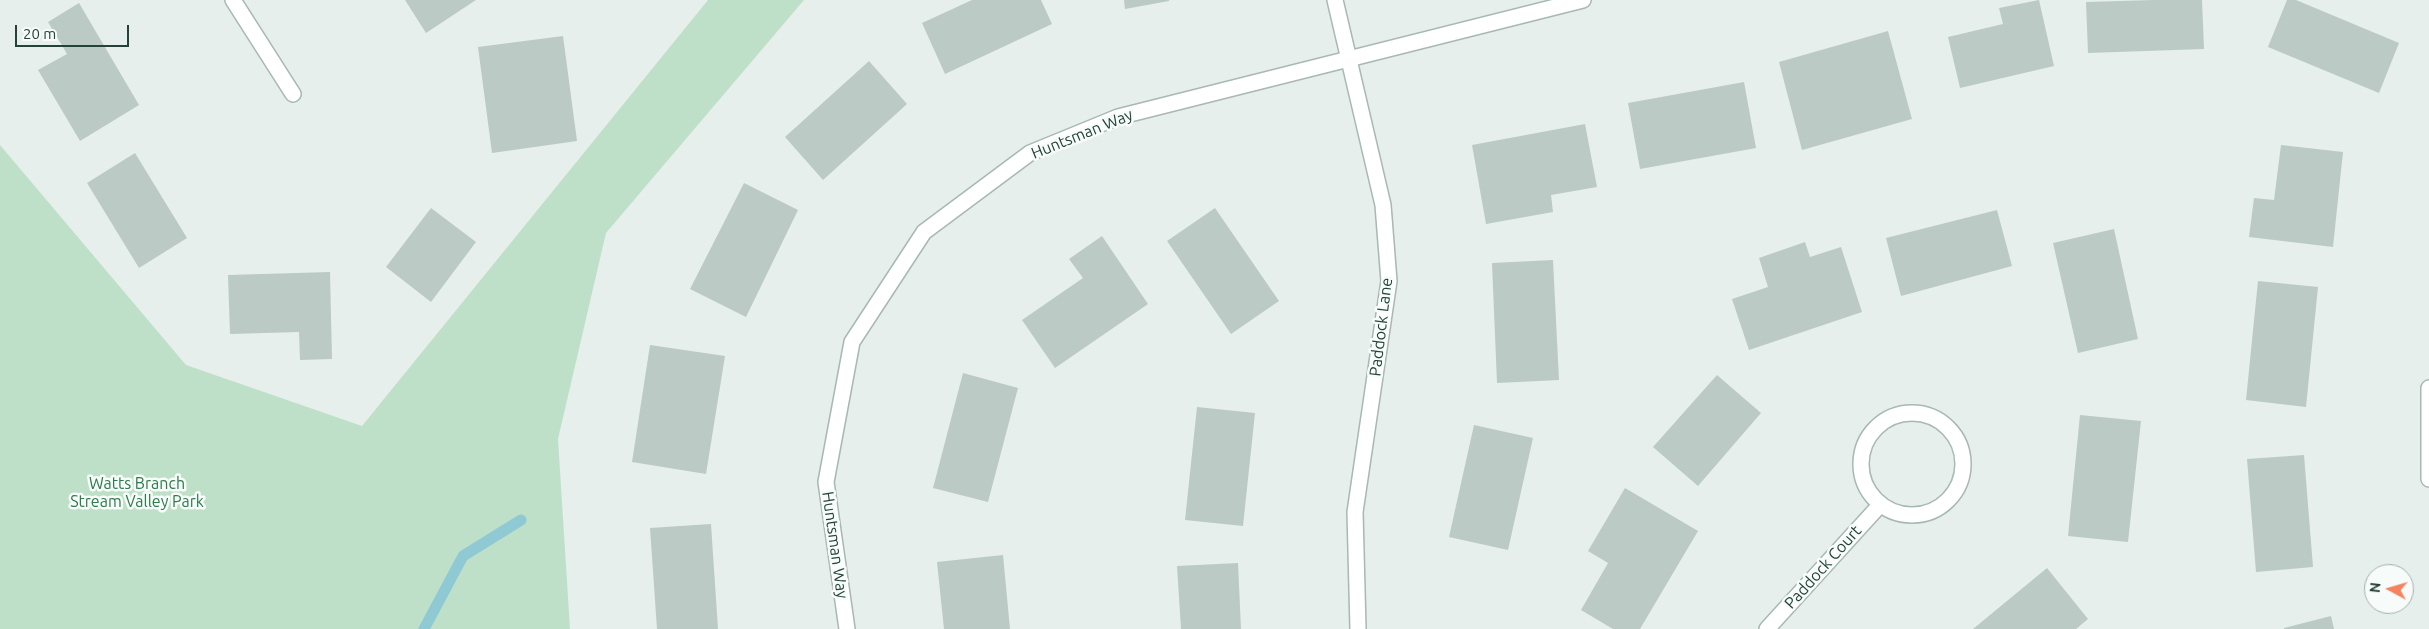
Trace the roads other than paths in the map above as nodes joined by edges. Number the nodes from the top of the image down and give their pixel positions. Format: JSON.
{"nodes":[{"id":1,"x":233,"y":0,"type":"edge"},
{"id":2,"x":1335,"y":0,"type":"edge"},
{"id":3,"x":1583,"y":0,"type":"edge"},
{"id":4,"x":1349,"y":58,"type":"junction"},
{"id":5,"x":293,"y":94,"type":"dead end"},
{"id":6,"x":2429,"y":388,"type":"edge"},
{"id":7,"x":2429,"y":479,"type":"edge"},
{"id":8,"x":1880,"y":506,"type":"junction"},
{"id":9,"x":846,"y":629,"type":"edge"},
{"id":10,"x":1358,"y":629,"type":"edge"},
{"id":11,"x":1767,"y":629,"type":"edge"}],
"edges":[{"from":1,"to":5,"type":"street"},
{"from":2,"to":4,"type":"street","name":"Paddock Lane"},
{"from":3,"to":4,"type":"street","name":"Huntsman Way"},
{"from":4,"to":9,"type":"street","name":"Huntsman Way"},
{"from":4,"to":10,"type":"street","name":"Paddock Lane"},
{"from":6,"to":7,"type":"street"},
{"from":8,"to":8,"type":"street"},
{"from":8,"to":11,"type":"street","name":"Paddock Court"}]}
